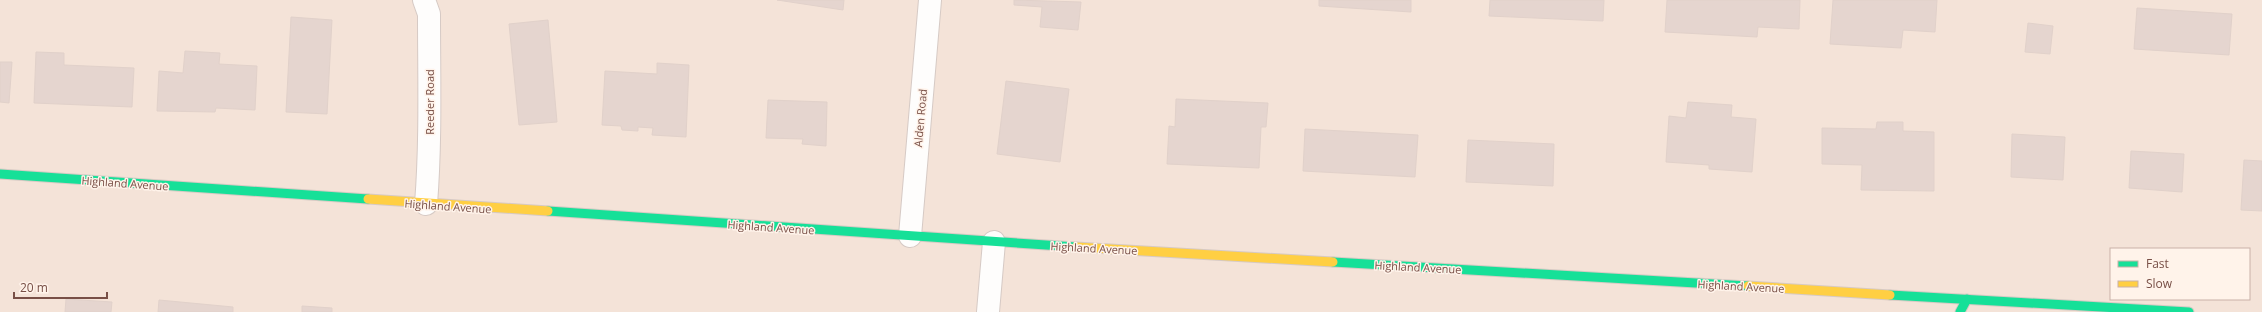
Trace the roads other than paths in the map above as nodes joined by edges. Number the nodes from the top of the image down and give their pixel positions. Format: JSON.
{"nodes":[{"id":1,"x":424,"y":0,"type":"edge"},
{"id":2,"x":930,"y":0,"type":"edge"},
{"id":3,"x":0,"y":174,"type":"edge"},
{"id":4,"x":426,"y":204,"type":"junction"},
{"id":5,"x":910,"y":236,"type":"junction"},
{"id":6,"x":994,"y":242,"type":"junction"},
{"id":7,"x":1967,"y":299,"type":"junction"},
{"id":8,"x":988,"y":312,"type":"edge"},
{"id":9,"x":1960,"y":312,"type":"edge"},
{"id":10,"x":2190,"y":312,"type":"edge"}],
"edges":[{"from":1,"to":4,"type":"street","name":"Reeder Road"},
{"from":2,"to":5,"type":"street","name":"Alden Road"},
{"from":3,"to":4,"type":"main road","name":"Highland Avenue"},
{"from":4,"to":5,"type":"main road","name":"Highland Avenue"},
{"from":5,"to":6,"type":"main road","name":"Highland Avenue"},
{"from":6,"to":7,"type":"main road","name":"Highland Avenue"},
{"from":6,"to":8,"type":"street"},
{"from":7,"to":9,"type":"main road"},
{"from":7,"to":10,"type":"main road","name":"Highland Avenue"}]}
